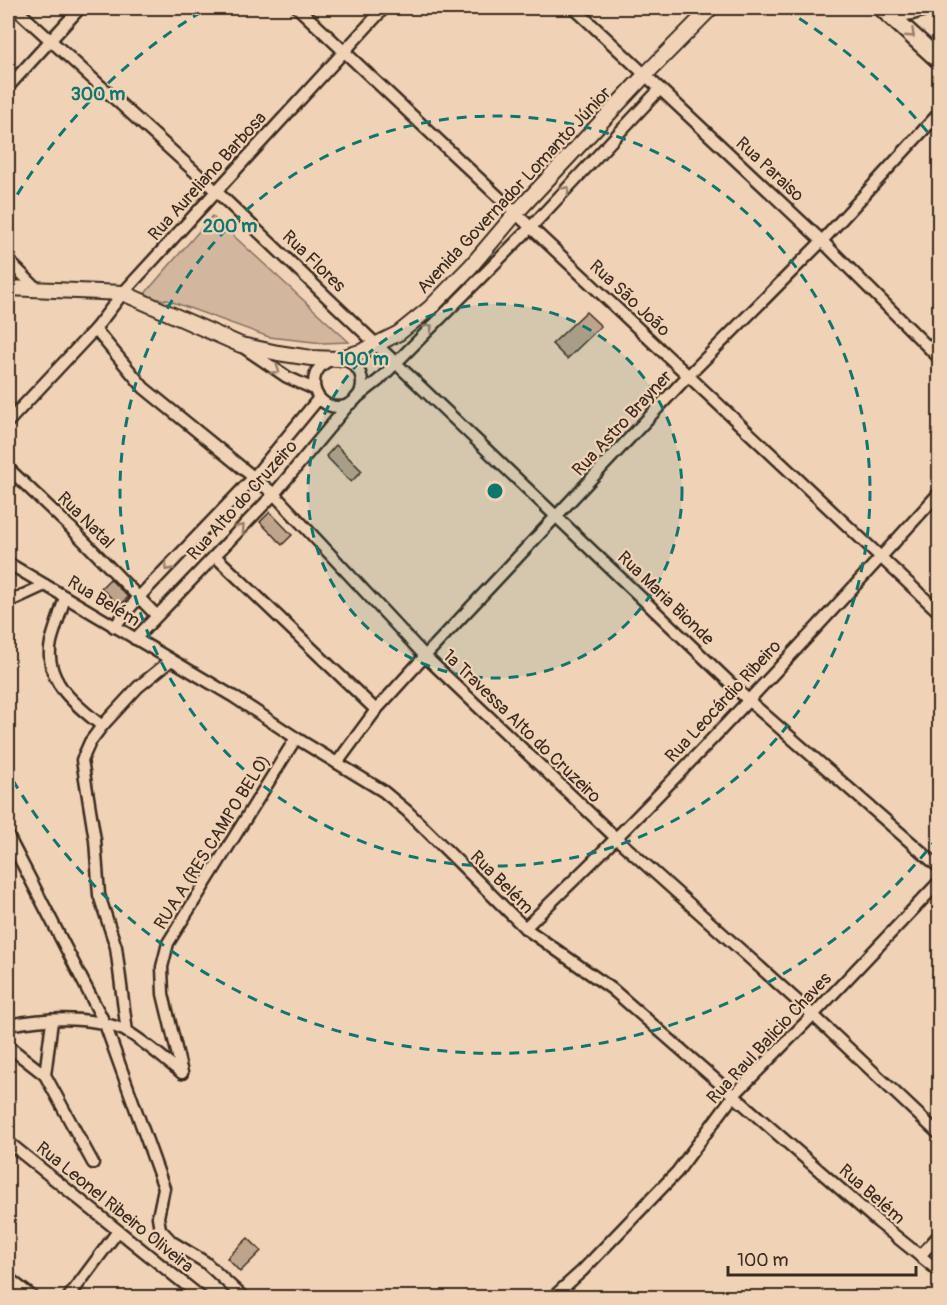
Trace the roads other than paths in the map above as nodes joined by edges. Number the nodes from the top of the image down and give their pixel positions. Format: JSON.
{"nodes":[{"id":1,"x":15,"y":8,"type":"edge"},
{"id":2,"x":80,"y":8,"type":"edge"},
{"id":3,"x":298,"y":8,"type":"edge"},
{"id":4,"x":384,"y":8,"type":"edge"},
{"id":5,"x":574,"y":8,"type":"edge"},
{"id":6,"x":711,"y":8,"type":"edge"},
{"id":7,"x":922,"y":8,"type":"edge"},
{"id":8,"x":886,"y":11,"type":"edge"},
{"id":9,"x":50,"y":41,"type":"junction"},
{"id":10,"x":344,"y":51,"type":"junction"},
{"id":11,"x":939,"y":61,"type":"edge"},
{"id":12,"x":645,"y":75,"type":"junction"},
{"id":13,"x":8,"y":87,"type":"edge"},
{"id":14,"x":660,"y":89,"type":"junction"},
{"id":15,"x":939,"y":112,"type":"edge"},
{"id":16,"x":216,"y":190,"type":"junction"},
{"id":17,"x":516,"y":213,"type":"junction"},
{"id":18,"x":531,"y":227,"type":"junction"},
{"id":19,"x":822,"y":241,"type":"junction"},
{"id":20,"x":8,"y":260,"type":"edge"},
{"id":21,"x":8,"y":288,"type":"edge"},
{"id":22,"x":36,"y":288,"type":"junction"},
{"id":23,"x":123,"y":293,"type":"junction"},
{"id":24,"x":95,"y":329,"type":"junction"},
{"id":25,"x":377,"y":344,"type":"junction"},
{"id":26,"x":241,"y":345,"type":"junction"},
{"id":27,"x":338,"y":359,"type":"junction"},
{"id":28,"x":939,"y":359,"type":"edge"},
{"id":29,"x":395,"y":361,"type":"junction"},
{"id":30,"x":688,"y":376,"type":"junction"},
{"id":31,"x":317,"y":394,"type":"junction"},
{"id":32,"x":353,"y":401,"type":"junction"},
{"id":33,"x":8,"y":422,"type":"edge"},
{"id":34,"x":8,"y":468,"type":"edge"},
{"id":35,"x":255,"y":477,"type":"junction"},
{"id":36,"x":939,"y":492,"type":"edge"},
{"id":37,"x":273,"y":494,"type":"junction"},
{"id":38,"x":558,"y":516,"type":"junction"},
{"id":39,"x":215,"y":556,"type":"junction"},
{"id":40,"x":880,"y":558,"type":"junction"},
{"id":41,"x":8,"y":563,"type":"edge"},
{"id":42,"x":45,"y":585,"type":"junction"},
{"id":43,"x":65,"y":597,"type":"junction"},
{"id":44,"x":139,"y":597,"type":"junction"},
{"id":45,"x":8,"y":602,"type":"edge"},
{"id":46,"x":939,"y":614,"type":"edge"},
{"id":47,"x":156,"y":615,"type":"junction"},
{"id":48,"x":114,"y":627,"type":"junction"},
{"id":49,"x":135,"y":639,"type":"junction"},
{"id":50,"x":425,"y":656,"type":"junction"},
{"id":51,"x":170,"y":660,"type":"junction"},
{"id":52,"x":748,"y":700,"type":"junction"},
{"id":53,"x":376,"y":710,"type":"junction"},
{"id":54,"x":102,"y":726,"type":"junction"},
{"id":55,"x":296,"y":738,"type":"junction"},
{"id":56,"x":336,"y":763,"type":"junction"},
{"id":57,"x":8,"y":836,"type":"edge"},
{"id":58,"x":616,"y":838,"type":"junction"},
{"id":59,"x":939,"y":868,"type":"edge"},
{"id":60,"x":939,"y":880,"type":"edge"},
{"id":61,"x":525,"y":928,"type":"junction"},
{"id":62,"x":813,"y":1015,"type":"junction"},
{"id":63,"x":52,"y":1021,"type":"junction"},
{"id":64,"x":105,"y":1024,"type":"junction"},
{"id":65,"x":8,"y":1025,"type":"edge"},
{"id":66,"x":128,"y":1032,"type":"junction"},
{"id":67,"x":8,"y":1046,"type":"edge"},
{"id":68,"x":45,"y":1075,"type":"junction"},
{"id":69,"x":734,"y":1095,"type":"junction"},
{"id":70,"x":939,"y":1135,"type":"edge"},
{"id":71,"x":8,"y":1142,"type":"edge"},
{"id":72,"x":93,"y":1163,"type":"dead end"},
{"id":73,"x":118,"y":1230,"type":"junction"},
{"id":74,"x":939,"y":1234,"type":"edge"},
{"id":75,"x":920,"y":1256,"type":"junction"},
{"id":76,"x":939,"y":1272,"type":"edge"},
{"id":77,"x":8,"y":1278,"type":"edge"},
{"id":78,"x":34,"y":1298,"type":"edge"},
{"id":79,"x":68,"y":1298,"type":"edge"},
{"id":80,"x":202,"y":1298,"type":"edge"},
{"id":81,"x":244,"y":1298,"type":"edge"},
{"id":82,"x":552,"y":1298,"type":"edge"}],
"edges":[{"from":1,"to":9,"type":"street","name":"Rua Flores"},
{"from":2,"to":9,"type":"street"},
{"from":3,"to":10,"type":"street","name":"Rua São João"},
{"from":4,"to":10,"type":"street","name":"Rua Aureliano Barbosa"},
{"from":5,"to":12,"type":"street","name":"Rua Paraiso"},
{"from":6,"to":12,"type":"main road","name":"Avenida Governador Lomanto Júnior"},
{"from":7,"to":8,"type":"main road"},
{"from":8,"to":11,"type":"main road","one_way":true},
{"from":9,"to":13,"type":"street"},
{"from":9,"to":16,"type":"street","name":"Rua Flores"},
{"from":10,"to":16,"type":"street","name":"Rua Aureliano Barbosa"},
{"from":10,"to":17,"type":"street","name":"Rua São João"},
{"from":12,"to":14,"type":"street","name":"Rua Paraiso"},
{"from":12,"to":17,"type":"main road","name":"Avenida Governador Lomanto Júnior"},
{"from":18,"to":14,"type":"street","name":"Rua Alto do Cruzeiro","one_way":true},
{"from":14,"to":19,"type":"street","name":"Rua Paraiso"},
{"from":15,"to":19,"type":"street","name":"Rua Astro Brayner"},
{"from":16,"to":23,"type":"street","name":"Rua Aureliano Barbosa"},
{"from":16,"to":25,"type":"street","name":"Rua Flores"},
{"from":17,"to":18,"type":"street","name":"Rua São João"},
{"from":17,"to":25,"type":"main road","name":"Avenida Governador Lomanto Júnior"},
{"from":29,"to":18,"type":"street","name":"Rua Alto do Cruzeiro","one_way":true},
{"from":18,"to":30,"type":"street","name":"Rua São João"},
{"from":19,"to":28,"type":"street","name":"Rua Paraiso"},
{"from":19,"to":30,"type":"street","name":"Rua Astro Brayner"},
{"from":20,"to":22,"type":"street"},
{"from":21,"to":22,"type":"main road","name":"Avenida Governador Lomanto Júnior"},
{"from":22,"to":23,"type":"main road","name":"Avenida Governador Lomanto Júnior"},
{"from":23,"to":24,"type":"street","name":"Rua Aureliano Barbosa"},
{"from":23,"to":26,"type":"main road","name":"Avenida Governador Lomanto Júnior"},
{"from":24,"to":33,"type":"street","name":"Rua Aureliano Barbosa"},
{"from":24,"to":35,"type":"street","name":"1ª Travessa Alto do Cruzeiro"},
{"from":25,"to":27,"type":"main road","name":"Avenida Governador Lomanto Júnior"},
{"from":25,"to":29,"type":"street","name":"Rua Maria Bionde"},
{"from":26,"to":27,"type":"main road","name":"Avenida Governador Lomanto Júnior"},
{"from":26,"to":31,"type":"street","one_way":true},
{"from":27,"to":31,"type":"street"},
{"from":27,"to":32,"type":"street"},
{"from":29,"to":32,"type":"street","name":"Rua Alto do Cruzeiro"},
{"from":29,"to":38,"type":"street","name":"Rua Maria Bionde"},
{"from":30,"to":38,"type":"street","name":"Rua Astro Brayner"},
{"from":30,"to":40,"type":"street","name":"Rua São João"},
{"from":31,"to":32,"type":"street"},
{"from":31,"to":35,"type":"street","name":"Rua Alto do Cruzeiro"},
{"from":32,"to":37,"type":"street","name":"Rua Alto do Cruzeiro"},
{"from":34,"to":44,"type":"street","name":"Rua Natal"},
{"from":35,"to":37,"type":"street","name":"1ª Travessa Alto do Cruzeiro"},
{"from":35,"to":44,"type":"street","name":"Rua Alto do Cruzeiro","one_way":true},
{"from":36,"to":40,"type":"street","name":"Rua Leocárdio Ribeiro"},
{"from":39,"to":37,"type":"street","name":"Rua Alto do Cruzeiro","one_way":true},
{"from":37,"to":50,"type":"street","name":"1ª Travessa Alto do Cruzeiro"},
{"from":38,"to":50,"type":"street","name":"Rua Astro Brayner"},
{"from":38,"to":52,"type":"street","name":"Rua Maria Bionde"},
{"from":39,"to":47,"type":"street","name":"Rua Alto do Cruzeiro"},
{"from":39,"to":53,"type":"street"},
{"from":40,"to":46,"type":"street","name":"Rua São João"},
{"from":40,"to":52,"type":"street","name":"Rua Leocárdio Ribeiro"},
{"from":41,"to":42,"type":"street","name":"Rua Belém"},
{"from":42,"to":43,"type":"street","name":"Rua Belém"},
{"from":42,"to":45,"type":"street"},
{"from":43,"to":48,"type":"street","name":"Rua Belém"},
{"from":43,"to":54,"type":"street"},
{"from":44,"to":47,"type":"street","name":"Rua Belém"},
{"from":44,"to":48,"type":"street","name":"Rua Alto do Cruzeiro"},
{"from":47,"to":49,"type":"street","name":"Rua Alto do Cruzeiro"},
{"from":48,"to":49,"type":"street","name":"Rua Belém"},
{"from":49,"to":51,"type":"street","name":"Rua Belém"},
{"from":50,"to":53,"type":"street","name":"Rua Astro Brayner"},
{"from":50,"to":58,"type":"street","name":"1ª Travessa Alto do Cruzeiro"},
{"from":51,"to":54,"type":"street"},
{"from":51,"to":55,"type":"street","name":"Rua Belém"},
{"from":52,"to":58,"type":"street","name":"Rua Leocárdio Ribeiro"},
{"from":52,"to":59,"type":"street","name":"Rua Maria Bionde"},
{"from":53,"to":56,"type":"street","name":"Rua Astro Brayner"},
{"from":54,"to":66,"type":"street"},
{"from":55,"to":56,"type":"street","name":"Rua Belém"},
{"from":55,"to":66,"type":"street","name":"RUA A (RES CAMPO BELO)"},
{"from":56,"to":61,"type":"street","name":"Rua Belém"},
{"from":57,"to":64,"type":"street"},
{"from":58,"to":61,"type":"street","name":"Rua Leocárdio Ribeiro"},
{"from":58,"to":62,"type":"street","name":"1ª Travessa Alto do Cruzeiro"},
{"from":60,"to":62,"type":"street","name":"Rua Raul Balicio Chaves"},
{"from":61,"to":69,"type":"street","name":"Rua Belém"},
{"from":62,"to":69,"type":"street","name":"Rua Raul Balicio Chaves"},
{"from":62,"to":70,"type":"street","name":"1ª Travessa Alto do Cruzeiro"},
{"from":63,"to":64,"type":"street"},
{"from":63,"to":65,"type":"street"},
{"from":63,"to":68,"type":"street"},
{"from":64,"to":66,"type":"street"},
{"from":64,"to":81,"type":"street"},
{"from":67,"to":68,"type":"street"},
{"from":68,"to":72,"type":"street"},
{"from":69,"to":75,"type":"street","name":"Rua Belém"},
{"from":69,"to":82,"type":"street","name":"Rua Raul Balicio Chaves"},
{"from":71,"to":73,"type":"street","name":"Rua Leonel Ribeiro Oliveira"},
{"from":73,"to":79,"type":"street"},
{"from":73,"to":80,"type":"street","name":"Rua Leonel Ribeiro Oliveira"},
{"from":74,"to":75,"type":"street"},
{"from":75,"to":76,"type":"street","name":"Rua Belém"},
{"from":77,"to":78,"type":"street"}]}
